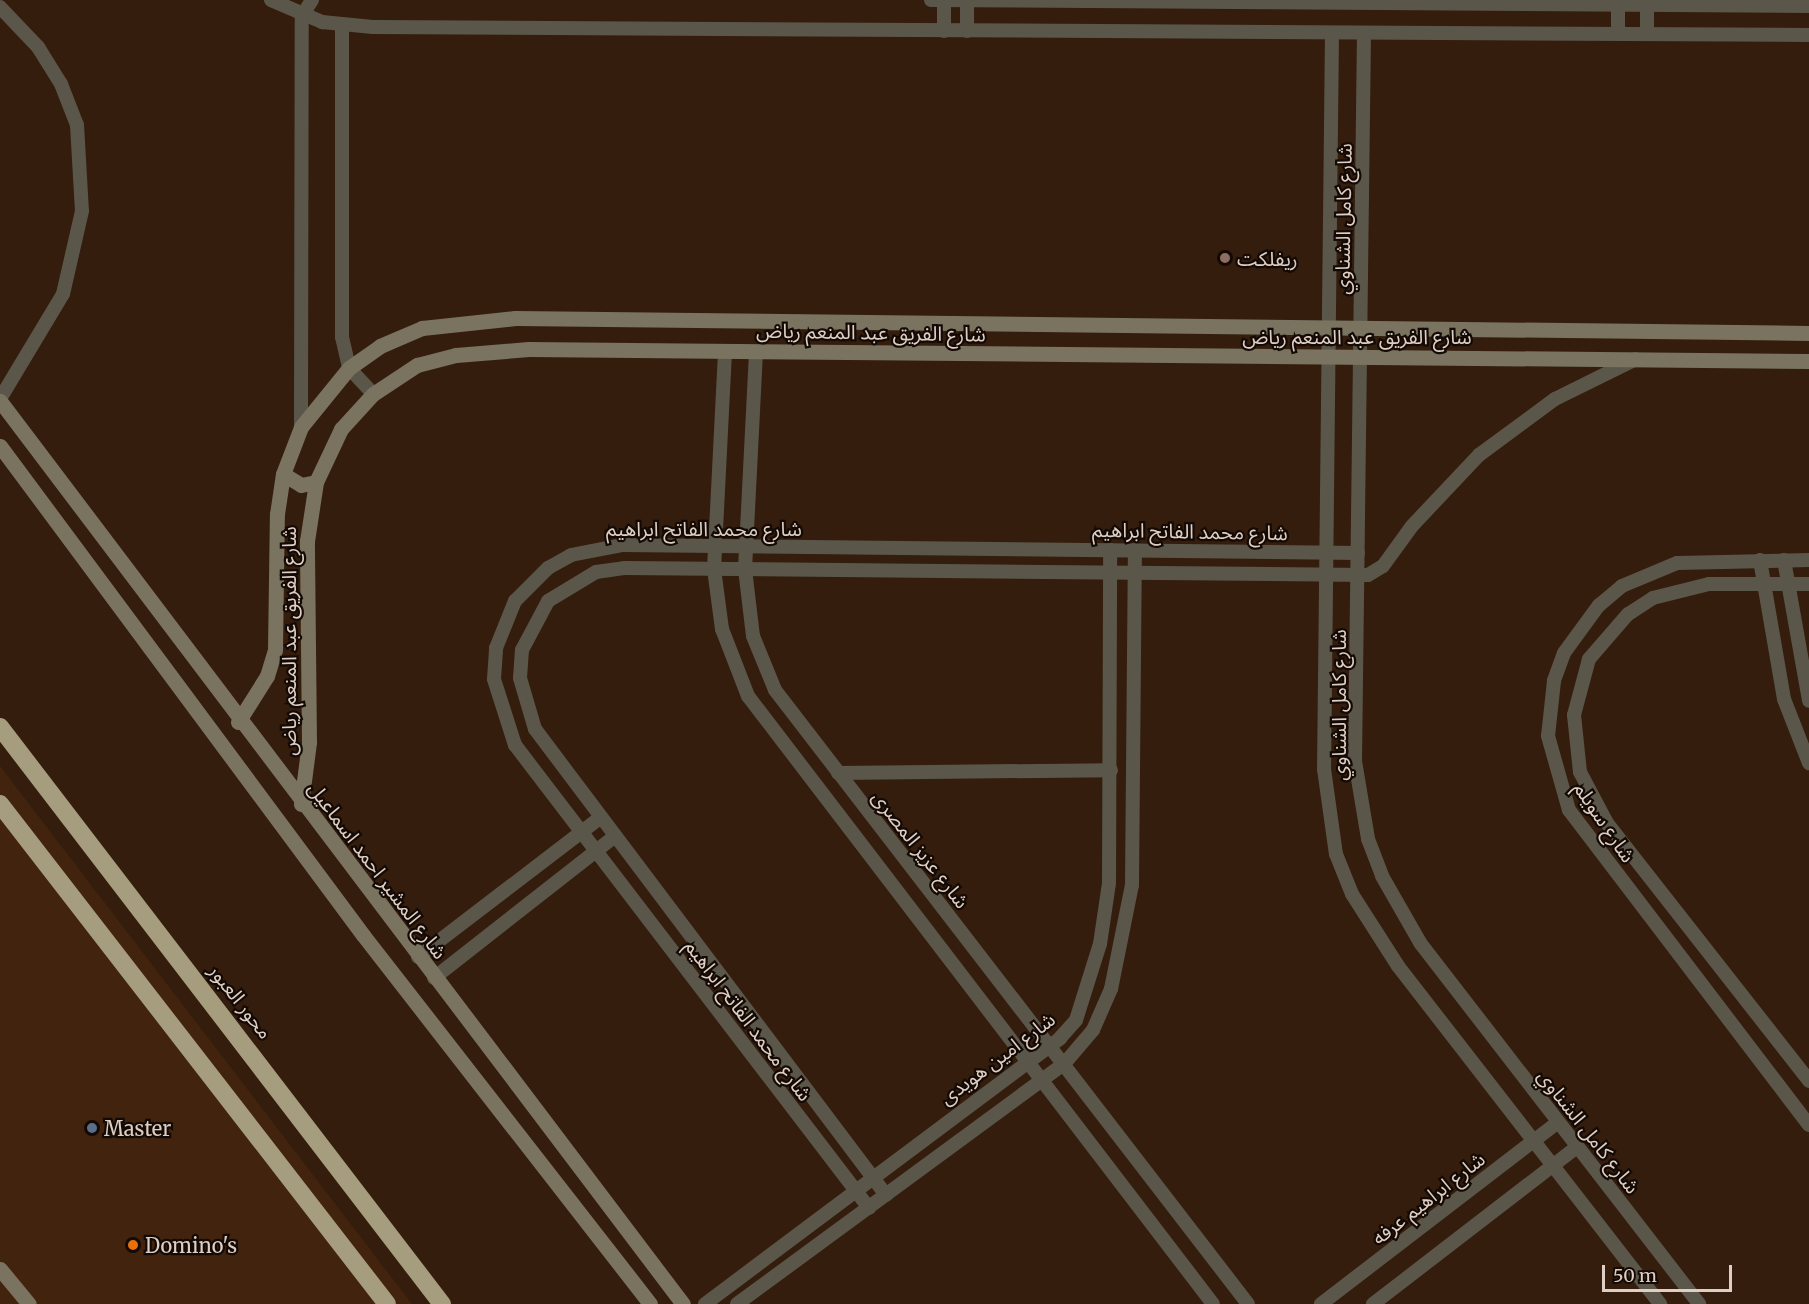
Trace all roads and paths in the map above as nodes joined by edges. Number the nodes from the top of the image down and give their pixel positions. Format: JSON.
{"nodes":[{"id":1,"x":271,"y":0,"type":"edge"},
{"id":2,"x":312,"y":0,"type":"edge"},
{"id":3,"x":930,"y":0,"type":"edge"},
{"id":4,"x":944,"y":0,"type":"edge"},
{"id":5,"x":967,"y":0,"type":"edge"},
{"id":6,"x":1617,"y":3,"type":"edge"},
{"id":7,"x":1647,"y":3,"type":"edge"},
{"id":8,"x":1809,"y":6,"type":"edge"},
{"id":9,"x":0,"y":7,"type":"edge"},
{"id":10,"x":302,"y":16,"type":"junction"},
{"id":11,"x":342,"y":26,"type":"junction"},
{"id":12,"x":944,"y":31,"type":"junction"},
{"id":13,"x":967,"y":31,"type":"junction"},
{"id":14,"x":1332,"y":33,"type":"junction"},
{"id":15,"x":1364,"y":33,"type":"junction"},
{"id":16,"x":1617,"y":34,"type":"junction"},
{"id":17,"x":1647,"y":34,"type":"junction"},
{"id":18,"x":1809,"y":35,"type":"edge"},
{"id":19,"x":1329,"y":330,"type":"junction"},
{"id":20,"x":1361,"y":330,"type":"junction"},
{"id":21,"x":1809,"y":333,"type":"edge"},
{"id":22,"x":725,"y":351,"type":"junction"},
{"id":23,"x":756,"y":352,"type":"junction"},
{"id":24,"x":1328,"y":358,"type":"junction"},
{"id":25,"x":1360,"y":358,"type":"junction"},
{"id":26,"x":1640,"y":358,"type":"junction"},
{"id":27,"x":1809,"y":361,"type":"edge"},
{"id":28,"x":349,"y":368,"type":"junction"},
{"id":29,"x":373,"y":394,"type":"junction"},
{"id":30,"x":0,"y":400,"type":"edge"},
{"id":31,"x":301,"y":427,"type":"junction"},
{"id":32,"x":0,"y":446,"type":"edge"},
{"id":33,"x":283,"y":474,"type":"junction"},
{"id":34,"x":316,"y":482,"type":"junction"},
{"id":35,"x":714,"y":546,"type":"junction"},
{"id":36,"x":744,"y":546,"type":"junction"},
{"id":37,"x":1110,"y":550,"type":"junction"},
{"id":38,"x":1135,"y":550,"type":"junction"},
{"id":39,"x":1326,"y":552,"type":"junction"},
{"id":40,"x":1358,"y":553,"type":"junction"},
{"id":41,"x":1760,"y":560,"type":"junction"},
{"id":42,"x":1784,"y":560,"type":"junction"},
{"id":43,"x":1809,"y":560,"type":"edge"},
{"id":44,"x":714,"y":568,"type":"junction"},
{"id":45,"x":745,"y":569,"type":"junction"},
{"id":46,"x":1110,"y":573,"type":"junction"},
{"id":47,"x":1135,"y":573,"type":"junction"},
{"id":48,"x":1326,"y":575,"type":"junction"},
{"id":49,"x":1358,"y":575,"type":"junction"},
{"id":50,"x":1788,"y":584,"type":"junction"},
{"id":51,"x":1809,"y":584,"type":"edge"},
{"id":52,"x":1764,"y":585,"type":"junction"},
{"id":53,"x":1809,"y":701,"type":"edge"},
{"id":54,"x":238,"y":722,"type":"junction"},
{"id":55,"x":0,"y":727,"type":"edge"},
{"id":56,"x":1809,"y":763,"type":"edge"},
{"id":57,"x":1111,"y":771,"type":"junction"},
{"id":58,"x":838,"y":773,"type":"junction"},
{"id":59,"x":0,"y":804,"type":"edge"},
{"id":60,"x":301,"y":804,"type":"junction"},
{"id":61,"x":600,"y":818,"type":"junction"},
{"id":62,"x":581,"y":833,"type":"junction"},
{"id":63,"x":614,"y":837,"type":"junction"},
{"id":64,"x":596,"y":852,"type":"junction"},
{"id":65,"x":495,"y":898,"type":"junction"},
{"id":66,"x":510,"y":918,"type":"junction"},
{"id":67,"x":418,"y":957,"type":"junction"},
{"id":68,"x":434,"y":978,"type":"junction"},
{"id":69,"x":1050,"y":1046,"type":"junction"},
{"id":70,"x":1027,"y":1063,"type":"junction"},
{"id":71,"x":1064,"y":1064,"type":"junction"},
{"id":72,"x":1042,"y":1081,"type":"junction"},
{"id":73,"x":1809,"y":1081,"type":"edge"},
{"id":74,"x":960,"y":1111,"type":"junction"},
{"id":75,"x":824,"y":1113,"type":"junction"},
{"id":76,"x":1558,"y":1122,"type":"junction"},
{"id":77,"x":1809,"y":1125,"type":"edge"},
{"id":78,"x":806,"y":1126,"type":"junction"},
{"id":79,"x":974,"y":1131,"type":"junction"},
{"id":80,"x":1534,"y":1141,"type":"junction"},
{"id":81,"x":1577,"y":1147,"type":"junction"},
{"id":82,"x":1553,"y":1165,"type":"junction"},
{"id":83,"x":873,"y":1177,"type":"junction"},
{"id":84,"x":855,"y":1190,"type":"junction"},
{"id":85,"x":886,"y":1195,"type":"junction"},
{"id":86,"x":869,"y":1208,"type":"junction"},
{"id":87,"x":0,"y":1269,"type":"edge"},
{"id":88,"x":381,"y":1300,"type":"edge"},
{"id":89,"x":1695,"y":1300,"type":"edge"},
{"id":90,"x":29,"y":1304,"type":"edge"},
{"id":91,"x":442,"y":1304,"type":"edge"},
{"id":92,"x":650,"y":1304,"type":"edge"},
{"id":93,"x":683,"y":1304,"type":"edge"},
{"id":94,"x":705,"y":1304,"type":"edge"},
{"id":95,"x":737,"y":1304,"type":"edge"},
{"id":96,"x":1213,"y":1304,"type":"edge"},
{"id":97,"x":1248,"y":1304,"type":"edge"},
{"id":98,"x":1321,"y":1304,"type":"edge"},
{"id":99,"x":1373,"y":1304,"type":"edge"},
{"id":100,"x":1660,"y":1304,"type":"edge"},
{"id":101,"x":1680,"y":1304,"type":"edge"}],
"edges":[{"from":1,"to":10,"type":"street"},
{"from":2,"to":10,"type":"street"},
{"from":3,"to":4,"type":"street"},
{"from":4,"to":5,"type":"street"},
{"from":4,"to":12,"type":"street"},
{"from":5,"to":6,"type":"street"},
{"from":5,"to":13,"type":"street"},
{"from":6,"to":7,"type":"street"},
{"from":6,"to":16,"type":"street"},
{"from":7,"to":8,"type":"street"},
{"from":7,"to":17,"type":"street"},
{"from":9,"to":30,"type":"street"},
{"from":10,"to":11,"type":"street"},
{"from":10,"to":31,"type":"street"},
{"from":11,"to":12,"type":"street"},
{"from":11,"to":28,"type":"street"},
{"from":12,"to":13,"type":"street"},
{"from":13,"to":14,"type":"street"},
{"from":14,"to":15,"type":"street"},
{"from":14,"to":19,"type":"street","name":"شارع كامل الشناوي"},
{"from":15,"to":16,"type":"street"},
{"from":15,"to":20,"type":"street","name":"شارع كامل الشناوي"},
{"from":16,"to":17,"type":"street"},
{"from":17,"to":18,"type":"street"},
{"from":19,"to":20,"type":"street","name":"شارع الفريق عبد المنعم رياض"},
{"from":19,"to":24,"type":"street","name":"شارع كامل الشناوي"},
{"from":19,"to":28,"type":"street","name":"شارع الفريق عبد المنعم رياض"},
{"from":20,"to":21,"type":"street","name":"شارع الفريق عبد المنعم رياض"},
{"from":20,"to":25,"type":"street","name":"شارع كامل الشناوي"},
{"from":22,"to":23,"type":"street","name":"شارع الفريق عبد المنعم رياض"},
{"from":22,"to":29,"type":"street","name":"شارع الفريق عبد المنعم رياض"},
{"from":22,"to":35,"type":"street"},
{"from":23,"to":24,"type":"street","name":"شارع الفريق عبد المنعم رياض"},
{"from":23,"to":36,"type":"street","name":"شارع عزيز المصرى"},
{"from":24,"to":25,"type":"street","name":"شارع الفريق عبد المنعم رياض"},
{"from":24,"to":39,"type":"street","name":"شارع كامل الشناوي"},
{"from":25,"to":26,"type":"street","name":"شارع الفريق عبد المنعم رياض"},
{"from":25,"to":40,"type":"street","name":"شارع كامل الشناوي"},
{"from":26,"to":27,"type":"street","name":"شارع الفريق عبد المنعم رياض"},
{"from":26,"to":49,"type":"street"},
{"from":28,"to":29,"type":"street"},
{"from":28,"to":31,"type":"street","name":"شارع الفريق عبد المنعم رياض"},
{"from":29,"to":34,"type":"street","name":"شارع الفريق عبد المنعم رياض"},
{"from":30,"to":54,"type":"street","name":"شارع المشير احمد اسماعيل"},
{"from":31,"to":33,"type":"street","name":"شارع الفريق عبد المنعم رياض"},
{"from":32,"to":92,"type":"street"},
{"from":33,"to":34,"type":"street"},
{"from":33,"to":54,"type":"street","name":"شارع الفريق عبد المنعم رياض"},
{"from":34,"to":60,"type":"street","name":"شارع الفريق عبد المنعم رياض"},
{"from":35,"to":36,"type":"street","name":"شارع محمد الفاتح ابراهيم"},
{"from":35,"to":44,"type":"street"},
{"from":35,"to":62,"type":"street","name":"شارع محمد الفاتح ابراهيم"},
{"from":36,"to":37,"type":"street","name":"شارع محمد الفاتح ابراهيم"},
{"from":36,"to":45,"type":"street","name":"شارع عزيز المصرى"},
{"from":37,"to":38,"type":"street","name":"شارع محمد الفاتح ابراهيم"},
{"from":37,"to":46,"type":"street","name":"شارع امين هويدى"},
{"from":38,"to":39,"type":"street","name":"شارع محمد الفاتح ابراهيم"},
{"from":38,"to":47,"type":"street"},
{"from":39,"to":40,"type":"street","name":"شارع محمد الفاتح ابراهيم"},
{"from":39,"to":48,"type":"street","name":"شارع كامل الشناوي"},
{"from":40,"to":49,"type":"street","name":"شارع كامل الشناوي"},
{"from":41,"to":42,"type":"street","name":"شارع سويلم"},
{"from":41,"to":52,"type":"street"},
{"from":41,"to":77,"type":"street","name":"شارع سويلم"},
{"from":42,"to":43,"type":"street","name":"شارع سويلم"},
{"from":42,"to":50,"type":"street"},
{"from":44,"to":45,"type":"street","name":"شارع محمد الفاتح ابراهيم"},
{"from":44,"to":61,"type":"street","name":"شارع محمد الفاتح ابراهيم"},
{"from":44,"to":70,"type":"street"},
{"from":45,"to":46,"type":"street","name":"شارع محمد الفاتح ابراهيم"},
{"from":45,"to":58,"type":"street","name":"شارع عزيز المصرى"},
{"from":46,"to":47,"type":"street","name":"شارع محمد الفاتح ابراهيم"},
{"from":46,"to":57,"type":"street","name":"شارع امين هويدى"},
{"from":47,"to":48,"type":"street","name":"شارع محمد الفاتح ابراهيم"},
{"from":47,"to":71,"type":"street"},
{"from":48,"to":49,"type":"street","name":"شارع محمد الفاتح ابراهيم"},
{"from":48,"to":80,"type":"street","name":"شارع كامل الشناوي"},
{"from":49,"to":76,"type":"street","name":"شارع كامل الشناوي"},
{"from":50,"to":51,"type":"street","name":"شارع سويلم"},
{"from":50,"to":52,"type":"street","name":"شارع سويلم"},
{"from":50,"to":53,"type":"street"},
{"from":52,"to":56,"type":"street"},
{"from":52,"to":73,"type":"street","name":"شارع سويلم"},
{"from":54,"to":60,"type":"street","name":"شارع المشير احمد اسماعيل"},
{"from":55,"to":91,"type":"highway","name":"محور العبور"},
{"from":57,"to":58,"type":"street"},
{"from":57,"to":69,"type":"street","name":"شارع امين هويدى"},
{"from":58,"to":69,"type":"street","name":"شارع عزيز المصرى"},
{"from":59,"to":88,"type":"highway"},
{"from":60,"to":67,"type":"street","name":"شارع المشير احمد اسماعيل"},
{"from":61,"to":62,"type":"street"},
{"from":61,"to":63,"type":"street","name":"شارع محمد الفاتح ابراهيم"},
{"from":62,"to":64,"type":"street","name":"شارع محمد الفاتح ابراهيم"},
{"from":62,"to":65,"type":"street"},
{"from":63,"to":64,"type":"street"},
{"from":63,"to":75,"type":"street","name":"شارع محمد الفاتح ابراهيم"},
{"from":64,"to":66,"type":"street"},
{"from":64,"to":78,"type":"street","name":"شارع محمد الفاتح ابراهيم"},
{"from":65,"to":66,"type":"street"},
{"from":65,"to":67,"type":"street"},
{"from":66,"to":68,"type":"street"},
{"from":67,"to":68,"type":"street","name":"شارع المشير احمد اسماعيل"},
{"from":68,"to":93,"type":"street","name":"شارع المشير احمد اسماعيل"},
{"from":69,"to":70,"type":"street","name":"شارع امين هويدى"},
{"from":69,"to":71,"type":"street","name":"شارع عزيز المصرى"},
{"from":70,"to":72,"type":"street"},
{"from":70,"to":74,"type":"street","name":"شارع امين هويدى"},
{"from":71,"to":72,"type":"street"},
{"from":71,"to":97,"type":"street","name":"شارع عزيز المصرى"},
{"from":72,"to":79,"type":"street"},
{"from":72,"to":96,"type":"street"},
{"from":74,"to":79,"type":"street"},
{"from":74,"to":83,"type":"street","name":"شارع امين هويدى"},
{"from":75,"to":78,"type":"street"},
{"from":75,"to":83,"type":"street","name":"شارع محمد الفاتح ابراهيم"},
{"from":76,"to":80,"type":"street","name":"شارع ابراهيم عرفه"},
{"from":76,"to":81,"type":"street","name":"شارع كامل الشناوي"},
{"from":78,"to":84,"type":"street","name":"شارع محمد الفاتح ابراهيم"},
{"from":79,"to":85,"type":"street"},
{"from":80,"to":82,"type":"street","name":"شارع كامل الشناوي"},
{"from":80,"to":98,"type":"street","name":"شارع ابراهيم عرفه"},
{"from":81,"to":82,"type":"street"},
{"from":81,"to":89,"type":"street","name":"شارع كامل الشناوي"},
{"from":82,"to":99,"type":"street"},
{"from":82,"to":100,"type":"street","name":"شارع كامل الشناوي"},
{"from":83,"to":84,"type":"street","name":"شارع امين هويدى"},
{"from":83,"to":85,"type":"street","name":"شارع محمد الفاتح ابراهيم"},
{"from":84,"to":86,"type":"street","name":"شارع محمد الفاتح ابراهيم"},
{"from":84,"to":94,"type":"street","name":"شارع امين هويدى"},
{"from":85,"to":86,"type":"street"},
{"from":86,"to":95,"type":"street"},
{"from":87,"to":90,"type":"street"},
{"from":89,"to":101,"type":"street"}]}
